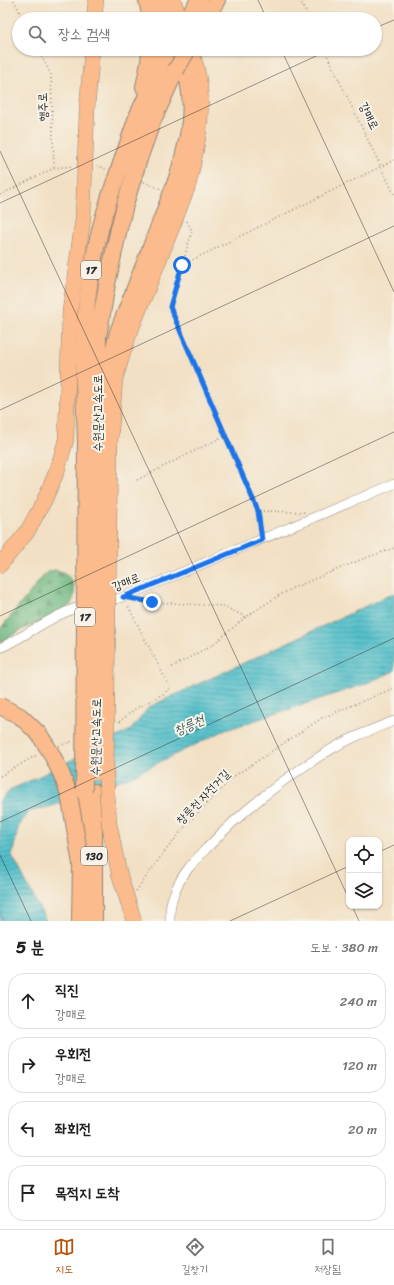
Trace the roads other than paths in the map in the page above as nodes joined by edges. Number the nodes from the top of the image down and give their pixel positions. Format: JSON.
{"nodes":[{"id":1,"x":96,"y":0,"type":"edge"},
{"id":2,"x":147,"y":0,"type":"edge"},
{"id":3,"x":160,"y":0,"type":"edge"},
{"id":4,"x":173,"y":0,"type":"edge"},
{"id":5,"x":217,"y":0,"type":"edge"},
{"id":6,"x":95,"y":12,"type":"edge"},
{"id":7,"x":150,"y":12,"type":"edge"},
{"id":8,"x":164,"y":12,"type":"edge"},
{"id":9,"x":177,"y":12,"type":"edge"},
{"id":10,"x":196,"y":12,"type":"edge"},
{"id":11,"x":91,"y":56,"type":"edge"},
{"id":12,"x":150,"y":56,"type":"edge"},
{"id":13,"x":165,"y":56,"type":"edge"},
{"id":14,"x":182,"y":56,"type":"edge"},
{"id":15,"x":185,"y":56,"type":"edge"},
{"id":16,"x":192,"y":56,"type":"edge"},
{"id":17,"x":137,"y":117,"type":"junction"},
{"id":18,"x":132,"y":157,"type":"junction"},
{"id":19,"x":182,"y":184,"type":"junction"},
{"id":20,"x":98,"y":442,"type":"junction"},
{"id":21,"x":394,"y":484,"type":"edge"},
{"id":22,"x":4,"y":561,"type":"edge"},
{"id":23,"x":0,"y":648,"type":"edge"},
{"id":24,"x":0,"y":706,"type":"edge"},
{"id":25,"x":394,"y":721,"type":"edge"},
{"id":26,"x":89,"y":792,"type":"junction"},
{"id":27,"x":81,"y":864,"type":"junction"},
{"id":28,"x":80,"y":921,"type":"edge"},
{"id":29,"x":94,"y":921,"type":"edge"},
{"id":30,"x":134,"y":921,"type":"edge"},
{"id":31,"x":170,"y":921,"type":"edge"}],
"edges":[{"from":1,"to":6,"type":"highway"},
{"from":2,"to":7,"type":"highway"},
{"from":3,"to":8,"type":"highway"},
{"from":4,"to":9,"type":"highway"},
{"from":5,"to":10,"type":"highway"},
{"from":11,"to":22,"type":"highway","bridge":true},
{"from":12,"to":17,"type":"highway"},
{"from":13,"to":17,"type":"highway","name":"수원문산고속도로","number":"17"},
{"from":14,"to":19,"type":"highway"},
{"from":15,"to":18,"type":"highway","name":"수원문산고속도로","number":"17","bridge":true},
{"from":16,"to":19,"type":"highway"},
{"from":17,"to":18,"type":"highway","name":"수원문산고속도로","number":"17"},
{"from":18,"to":20,"type":"highway","name":"수원문산고속도로","number":"17","bridge":true},
{"from":18,"to":20,"type":"highway","name":"수원문산고속도로","number":"17","bridge":true},
{"from":19,"to":20,"type":"highway","bridge":true},
{"from":20,"to":26,"type":"highway","name":"수원문산고속도로","number":"17","bridge":true},
{"from":20,"to":30,"type":"highway","bridge":true},
{"from":21,"to":23,"type":"street","name":"강매로"},
{"from":24,"to":27,"type":"highway","bridge":true},
{"from":25,"to":31,"type":"street"},
{"from":26,"to":27,"type":"highway","number":"130","bridge":true},
{"from":26,"to":29,"type":"highway","number":"130"},
{"from":27,"to":28,"type":"highway","number":"130"}]}
